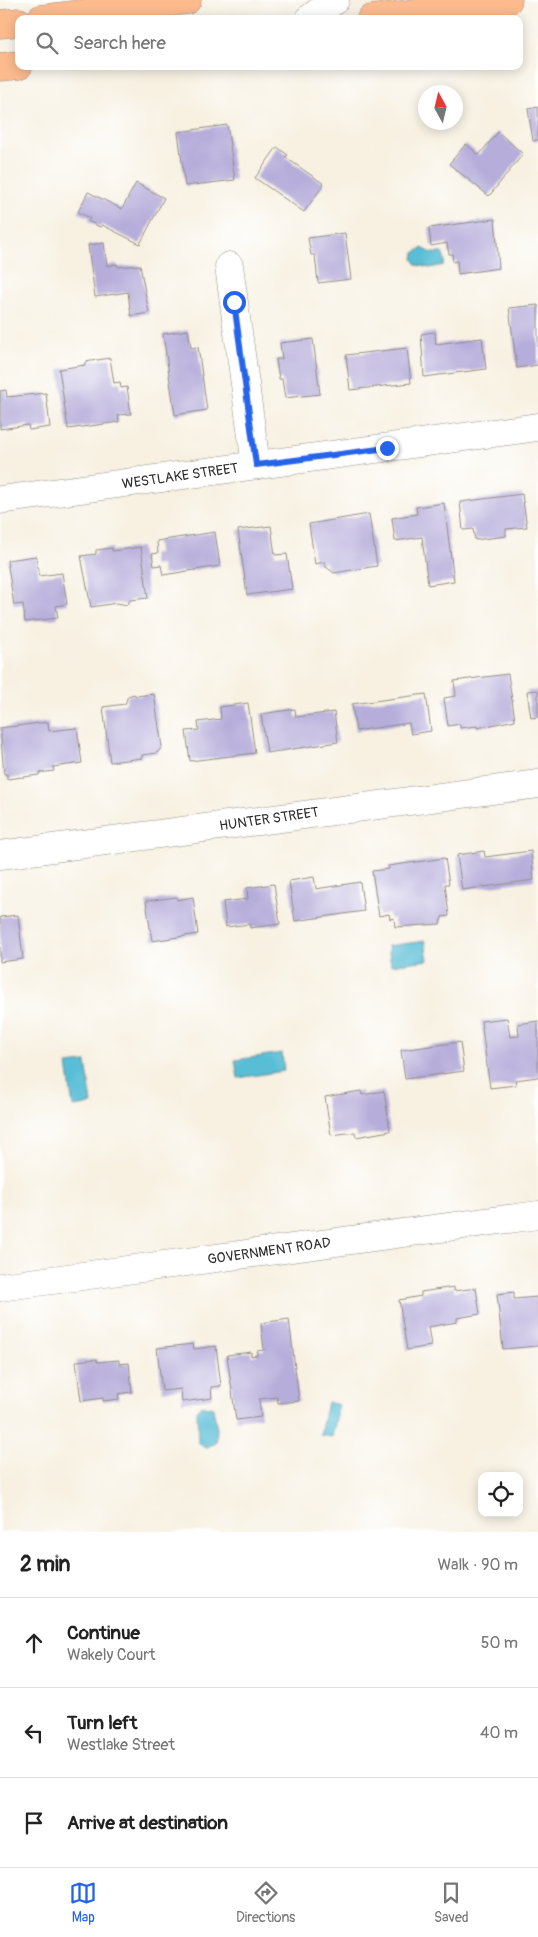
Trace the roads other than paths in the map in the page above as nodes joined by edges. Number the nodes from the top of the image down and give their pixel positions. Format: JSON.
{"nodes":[{"id":1,"x":187,"y":0,"type":"edge"},
{"id":2,"x":335,"y":0,"type":"edge"},
{"id":3,"x":508,"y":0,"type":"edge"},
{"id":4,"x":73,"y":15,"type":"edge"},
{"id":5,"x":314,"y":15,"type":"edge"},
{"id":6,"x":400,"y":15,"type":"edge"},
{"id":7,"x":15,"y":22,"type":"edge"},
{"id":8,"x":0,"y":24,"type":"edge"},
{"id":9,"x":15,"y":66,"type":"edge"},
{"id":10,"x":0,"y":68,"type":"edge"},
{"id":11,"x":229,"y":266,"type":"dead end"},
{"id":12,"x":538,"y":427,"type":"edge"},
{"id":13,"x":256,"y":465,"type":"junction"},
{"id":14,"x":0,"y":500,"type":"edge"},
{"id":15,"x":538,"y":784,"type":"edge"},
{"id":16,"x":0,"y":855,"type":"edge"},
{"id":17,"x":538,"y":1215,"type":"edge"},
{"id":18,"x":0,"y":1286,"type":"edge"}],
"edges":[{"from":1,"to":4,"type":"main road"},
{"from":2,"to":5,"type":"street"},
{"from":3,"to":6,"type":"main road"},
{"from":7,"to":8,"type":"main road"},
{"from":9,"to":10,"type":"main road"},
{"from":11,"to":13,"type":"street"},
{"from":12,"to":13,"type":"street","name":"WESTLAKE STREET"},
{"from":13,"to":14,"type":"street","name":"WESTLAKE STREET"},
{"from":15,"to":16,"type":"street","name":"HUNTER STREET"},
{"from":17,"to":18,"type":"street","name":"GOVERNMENT ROAD"}]}
